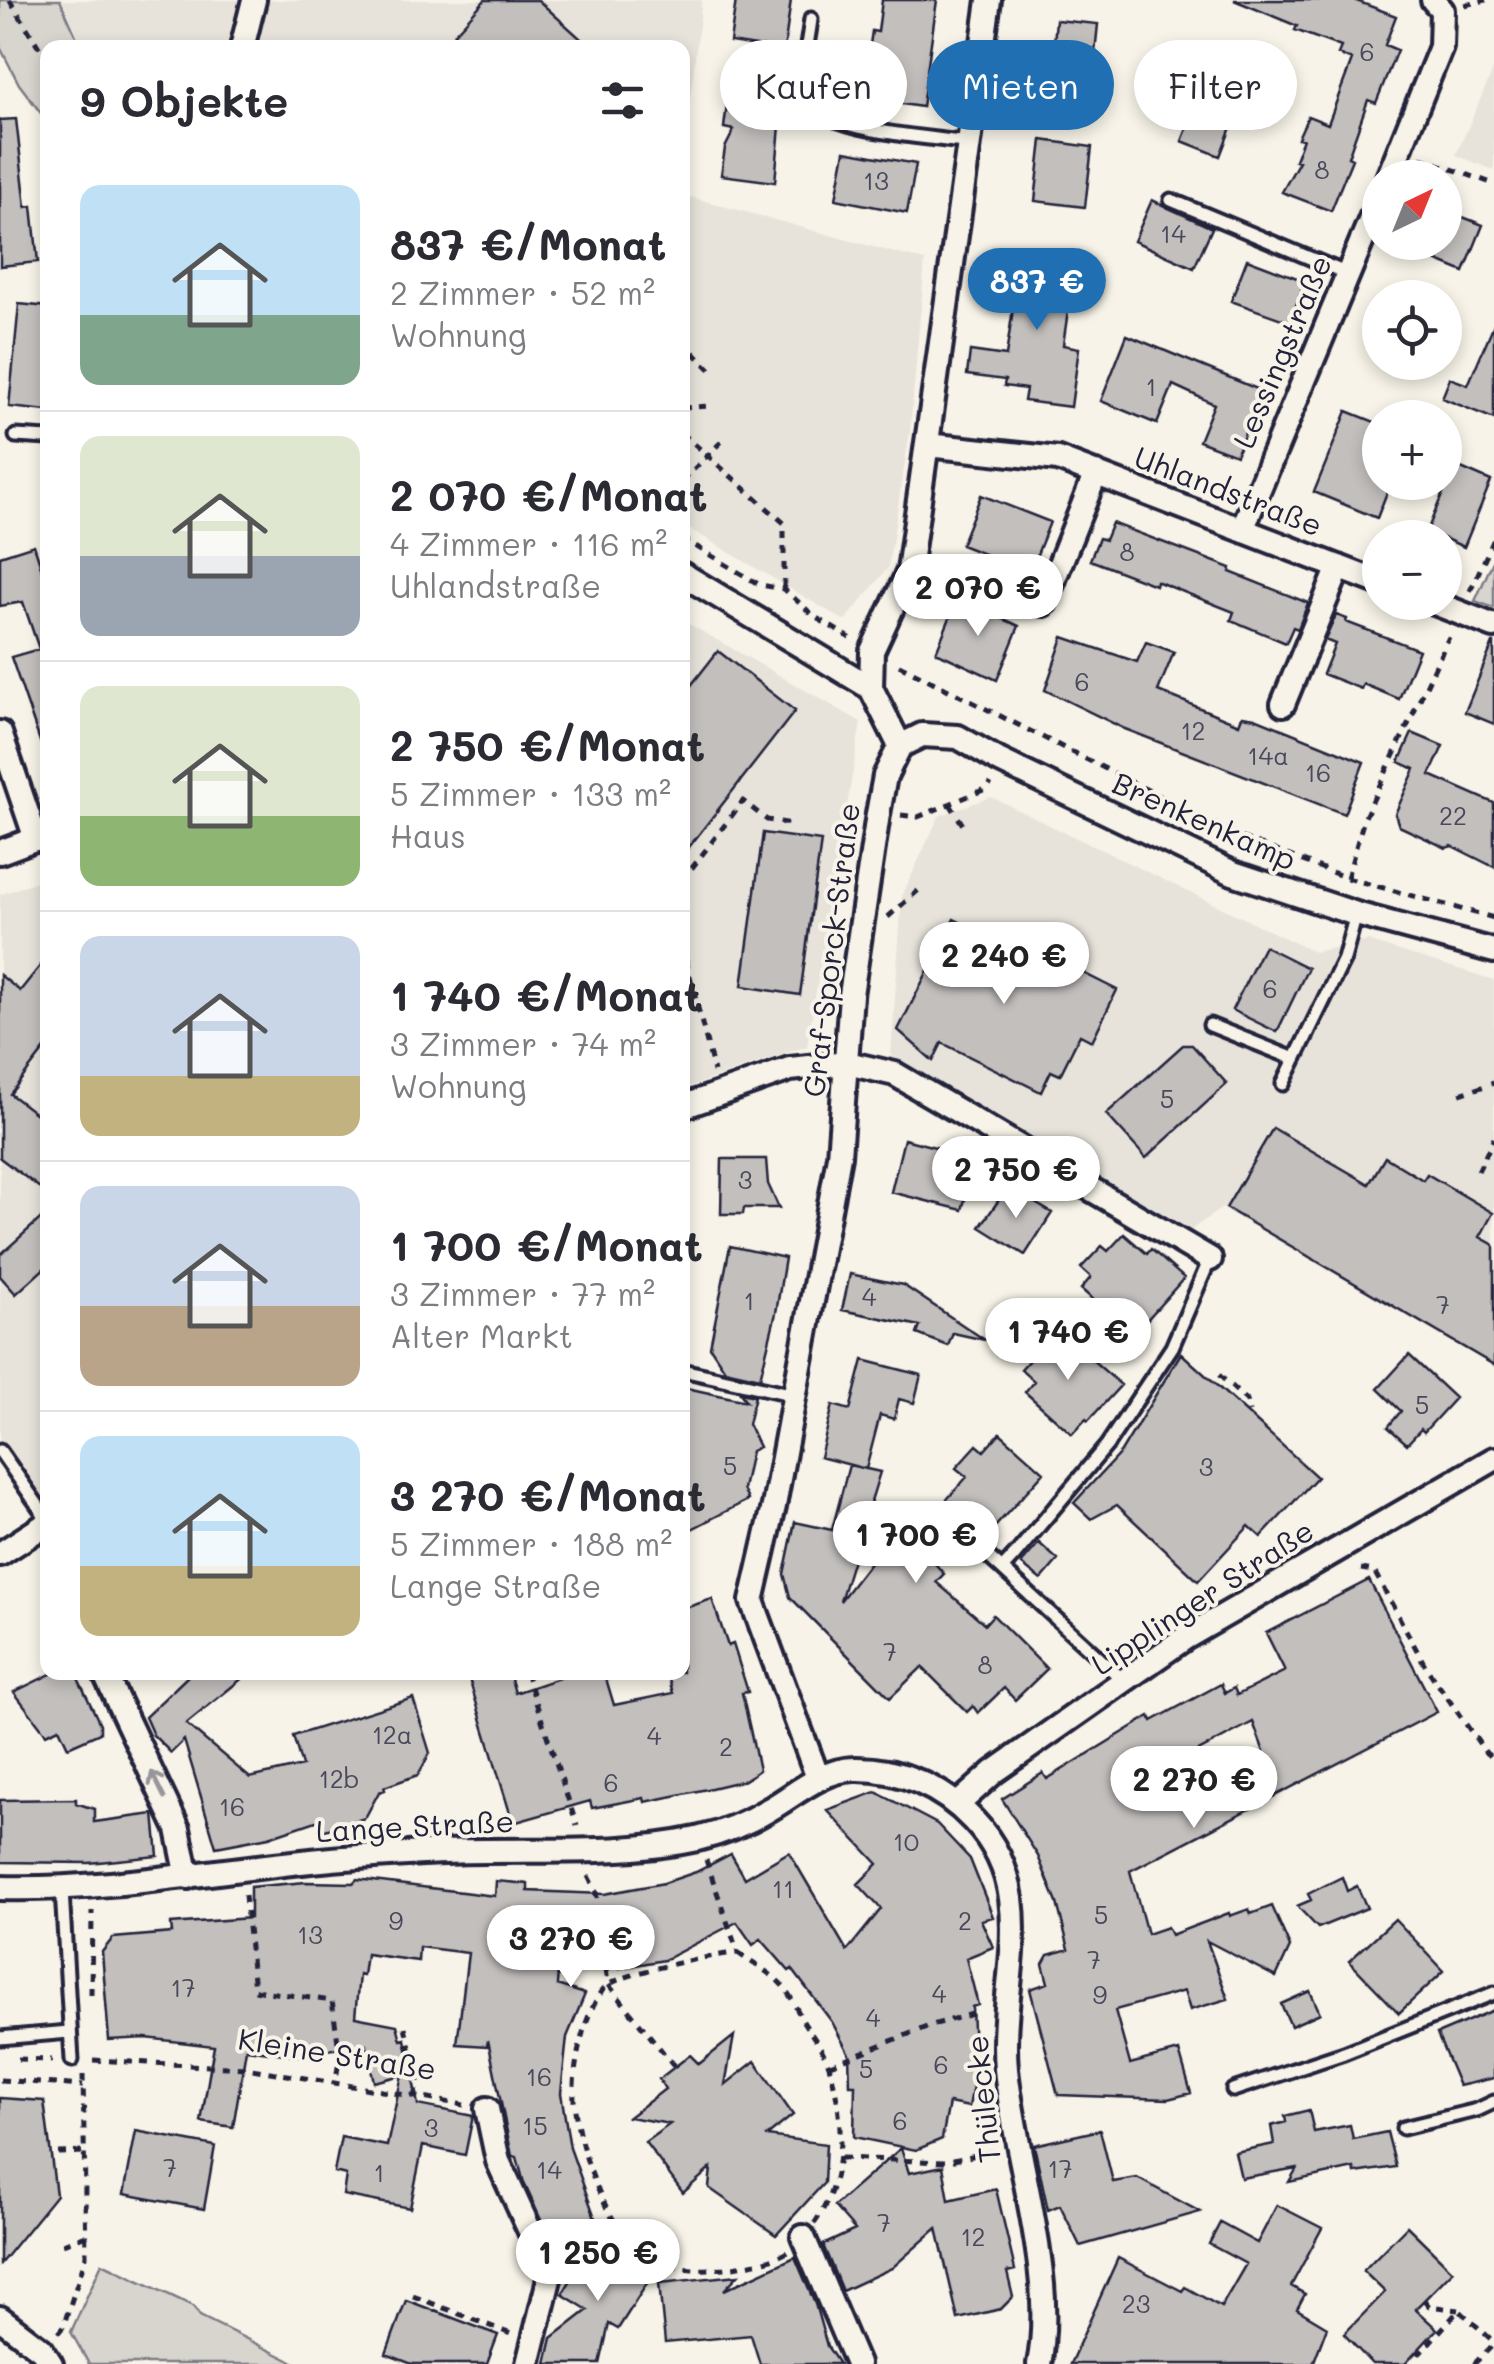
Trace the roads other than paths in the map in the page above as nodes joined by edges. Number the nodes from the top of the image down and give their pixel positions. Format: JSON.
{"nodes":[{"id":1,"x":254,"y":0,"type":"edge"},
{"id":2,"x":989,"y":0,"type":"edge"},
{"id":3,"x":1433,"y":0,"type":"edge"},
{"id":4,"x":811,"y":19,"type":"dead end"},
{"id":5,"x":244,"y":40,"type":"edge"},
{"id":6,"x":968,"y":143,"type":"junction"},
{"id":7,"x":1395,"y":160,"type":"edge"},
{"id":8,"x":1171,"y":200,"type":"dead end"},
{"id":9,"x":1362,"y":240,"type":"edge"},
{"id":10,"x":1348,"y":274,"type":"junction"},
{"id":11,"x":16,"y":436,"type":"dead end"},
{"id":12,"x":40,"y":438,"type":"edge"},
{"id":13,"x":927,"y":445,"type":"junction"},
{"id":14,"x":1096,"y":473,"type":"junction"},
{"id":15,"x":1242,"y":530,"type":"junction"},
{"id":16,"x":1339,"y":567,"type":"junction"},
{"id":17,"x":1362,"y":575,"type":"edge"},
{"id":18,"x":690,"y":579,"type":"edge"},
{"id":19,"x":1044,"y":604,"type":"dead end"},
{"id":20,"x":1462,"y":614,"type":"edge"},
{"id":21,"x":1494,"y":626,"type":"edge"},
{"id":22,"x":871,"y":688,"type":"junction"},
{"id":23,"x":1283,"y":704,"type":"dead end"},
{"id":24,"x":0,"y":733,"type":"edge"},
{"id":25,"x":900,"y":746,"type":"junction"},
{"id":26,"x":40,"y":831,"type":"edge"},
{"id":27,"x":40,"y":837,"type":"edge"},
{"id":28,"x":0,"y":852,"type":"edge"},
{"id":29,"x":1356,"y":914,"type":"junction"},
{"id":30,"x":1494,"y":951,"type":"edge"},
{"id":31,"x":1210,"y":1025,"type":"dead end"},
{"id":32,"x":1295,"y":1059,"type":"junction"},
{"id":33,"x":847,"y":1063,"type":"junction"},
{"id":34,"x":1283,"y":1084,"type":"dead end"},
{"id":35,"x":690,"y":1105,"type":"edge"},
{"id":36,"x":1210,"y":1260,"type":"joint"},
{"id":37,"x":690,"y":1372,"type":"edge"},
{"id":38,"x":794,"y":1395,"type":"junction"},
{"id":39,"x":0,"y":1451,"type":"edge"},
{"id":40,"x":1494,"y":1459,"type":"edge"},
{"id":41,"x":40,"y":1510,"type":"edge"},
{"id":42,"x":40,"y":1527,"type":"edge"},
{"id":43,"x":971,"y":1541,"type":"dead end"},
{"id":44,"x":0,"y":1554,"type":"edge"},
{"id":45,"x":1002,"y":1569,"type":"junction"},
{"id":46,"x":108,"y":1680,"type":"edge"},
{"id":47,"x":1125,"y":1682,"type":"junction"},
{"id":48,"x":818,"y":1778,"type":"junction"},
{"id":49,"x":957,"y":1805,"type":"junction"},
{"id":50,"x":188,"y":1877,"type":"junction"},
{"id":51,"x":0,"y":1888,"type":"edge"},
{"id":52,"x":62,"y":1890,"type":"junction"},
{"id":53,"x":1494,"y":1993,"type":"edge"},
{"id":54,"x":69,"y":2032,"type":"junction"},
{"id":55,"x":0,"y":2038,"type":"edge"},
{"id":56,"x":78,"y":2060,"type":"road end"},
{"id":57,"x":1233,"y":2090,"type":"dead end"},
{"id":58,"x":1494,"y":2102,"type":"edge"},
{"id":59,"x":487,"y":2109,"type":"road end"},
{"id":60,"x":1404,"y":2128,"type":"dead end"},
{"id":61,"x":803,"y":2237,"type":"road end"},
{"id":62,"x":0,"y":2318,"type":"edge"},
{"id":63,"x":51,"y":2364,"type":"edge"},
{"id":64,"x":528,"y":2364,"type":"edge"},
{"id":65,"x":857,"y":2364,"type":"edge"},
{"id":66,"x":1038,"y":2364,"type":"edge"}],
"edges":[{"from":1,"to":5,"type":"street"},
{"from":2,"to":6,"type":"street"},
{"from":3,"to":7,"type":"street"},
{"from":4,"to":6,"type":"lane"},
{"from":6,"to":13,"type":"street"},
{"from":8,"to":10,"type":"lane"},
{"from":9,"to":10,"type":"street","name":"Lessingstraße"},
{"from":10,"to":15,"type":"street","name":"Lessingstraße"},
{"from":11,"to":12,"type":"lane"},
{"from":13,"to":14,"type":"street","name":"Uhlandstraße"},
{"from":13,"to":22,"type":"street"},
{"from":14,"to":15,"type":"street","name":"Uhlandstraße"},
{"from":14,"to":19,"type":"street","name":"Uhlandstraße"},
{"from":15,"to":16,"type":"street","name":"Uhlandstraße"},
{"from":16,"to":17,"type":"street","name":"Uhlandstraße"},
{"from":16,"to":23,"type":"street","name":"Uhlandstraße"},
{"from":18,"to":22,"type":"street"},
{"from":20,"to":21,"type":"street"},
{"from":22,"to":25,"type":"street"},
{"from":24,"to":26,"type":"street"},
{"from":25,"to":29,"type":"street","name":"Brenkenkamp"},
{"from":25,"to":33,"type":"street","name":"Graf-Sporck-Straße"},
{"from":27,"to":28,"type":"street"},
{"from":29,"to":30,"type":"street","name":"Brenkenkamp"},
{"from":29,"to":32,"type":"lane"},
{"from":31,"to":32,"type":"lane"},
{"from":32,"to":34,"type":"lane"},
{"from":33,"to":35,"type":"street"},
{"from":33,"to":36,"type":"street"},
{"from":33,"to":38,"type":"street","name":"Graf-Sporck-Straße"},
{"from":36,"to":45,"type":"lane"},
{"from":37,"to":38,"type":"lane"},
{"from":38,"to":48,"type":"street","name":"Graf-Sporck-Straße"},
{"from":39,"to":41,"type":"lane"},
{"from":40,"to":47,"type":"street","name":"Lipplinger Straße"},
{"from":42,"to":44,"type":"street"},
{"from":43,"to":45,"type":"lane"},
{"from":45,"to":47,"type":"lane"},
{"from":50,"to":46,"type":"street","one_way":true},
{"from":47,"to":49,"type":"street","name":"Lipplinger Straße"},
{"from":48,"to":49,"type":"street"},
{"from":48,"to":50,"type":"street","name":"Lange Straße"},
{"from":49,"to":66,"type":"street","name":"Thülecke"},
{"from":50,"to":52,"type":"street","name":"Lange Straße"},
{"from":51,"to":52,"type":"street","name":"Lange Straße"},
{"from":52,"to":54,"type":"lane"},
{"from":53,"to":57,"type":"lane"},
{"from":54,"to":55,"type":"lane"},
{"from":54,"to":56,"type":"lane"},
{"from":58,"to":60,"type":"lane"},
{"from":59,"to":64,"type":"street"},
{"from":61,"to":65,"type":"street"},
{"from":62,"to":63,"type":"street"}]}
